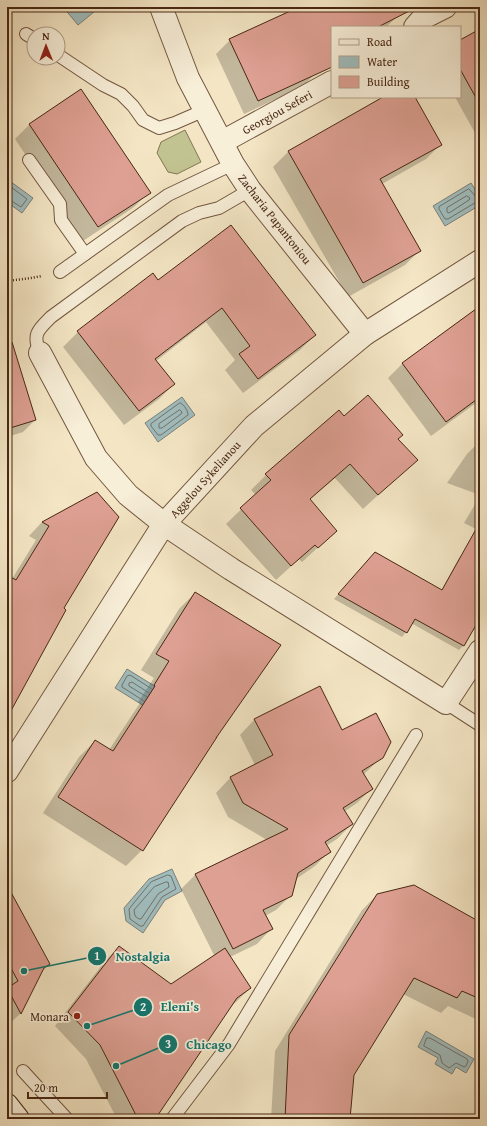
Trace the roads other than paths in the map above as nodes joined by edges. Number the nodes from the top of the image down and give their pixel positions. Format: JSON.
{"nodes":[{"id":1,"x":161,"y":7,"type":"edge"},
{"id":2,"x":445,"y":7,"type":"edge"},
{"id":3,"x":418,"y":17,"type":"edge"},
{"id":4,"x":66,"y":60,"type":"edge"},
{"id":5,"x":331,"y":83,"type":"edge"},
{"id":6,"x":205,"y":110,"type":"junction"},
{"id":7,"x":222,"y":142,"type":"junction"},
{"id":8,"x":29,"y":160,"type":"dead end"},
{"id":9,"x":233,"y":164,"type":"junction"},
{"id":10,"x":250,"y":190,"type":"junction"},
{"id":11,"x":85,"y":254,"type":"junction"},
{"id":12,"x":480,"y":260,"type":"edge"},
{"id":13,"x":60,"y":272,"type":"road end"},
{"id":14,"x":365,"y":334,"type":"junction"},
{"id":15,"x":40,"y":353,"type":"joint"},
{"id":16,"x":164,"y":524,"type":"junction"},
{"id":17,"x":480,"y":651,"type":"edge"},
{"id":18,"x":446,"y":703,"type":"junction"},
{"id":19,"x":480,"y":725,"type":"edge"},
{"id":20,"x":416,"y":735,"type":"dead end"},
{"id":21,"x":7,"y":771,"type":"edge"},
{"id":22,"x":23,"y":1071,"type":"dead end"},
{"id":23,"x":7,"y":1105,"type":"edge"},
{"id":24,"x":18,"y":1119,"type":"edge"},
{"id":25,"x":67,"y":1119,"type":"edge"},
{"id":26,"x":172,"y":1119,"type":"edge"}],
"edges":[{"from":1,"to":6,"type":"street","name":"Zacharia Papantoniou"},
{"from":2,"to":3,"type":"street"},
{"from":4,"to":6,"type":"lane"},
{"from":5,"to":7,"type":"street","name":"Georgiou Seferi"},
{"from":6,"to":7,"type":"street","name":"Zacharia Papantoniou"},
{"from":7,"to":9,"type":"street","name":"Zacharia Papantoniou"},
{"from":8,"to":11,"type":"lane"},
{"from":9,"to":10,"type":"street","name":"Zacharia Papantoniou"},
{"from":9,"to":11,"type":"lane"},
{"from":10,"to":14,"type":"street","name":"Zacharia Papantoniou"},
{"from":10,"to":15,"type":"lane"},
{"from":11,"to":13,"type":"lane"},
{"from":12,"to":14,"type":"street","name":"Aggelou Sykelianou"},
{"from":14,"to":16,"type":"street","name":"Aggelou Sykelianou"},
{"from":15,"to":16,"type":"street"},
{"from":16,"to":18,"type":"street"},
{"from":16,"to":21,"type":"street","name":"Aggelou Sykelianou"},
{"from":17,"to":18,"type":"street"},
{"from":18,"to":19,"type":"lane"},
{"from":20,"to":26,"type":"lane"},
{"from":22,"to":25,"type":"lane"},
{"from":23,"to":24,"type":"street"}]}
